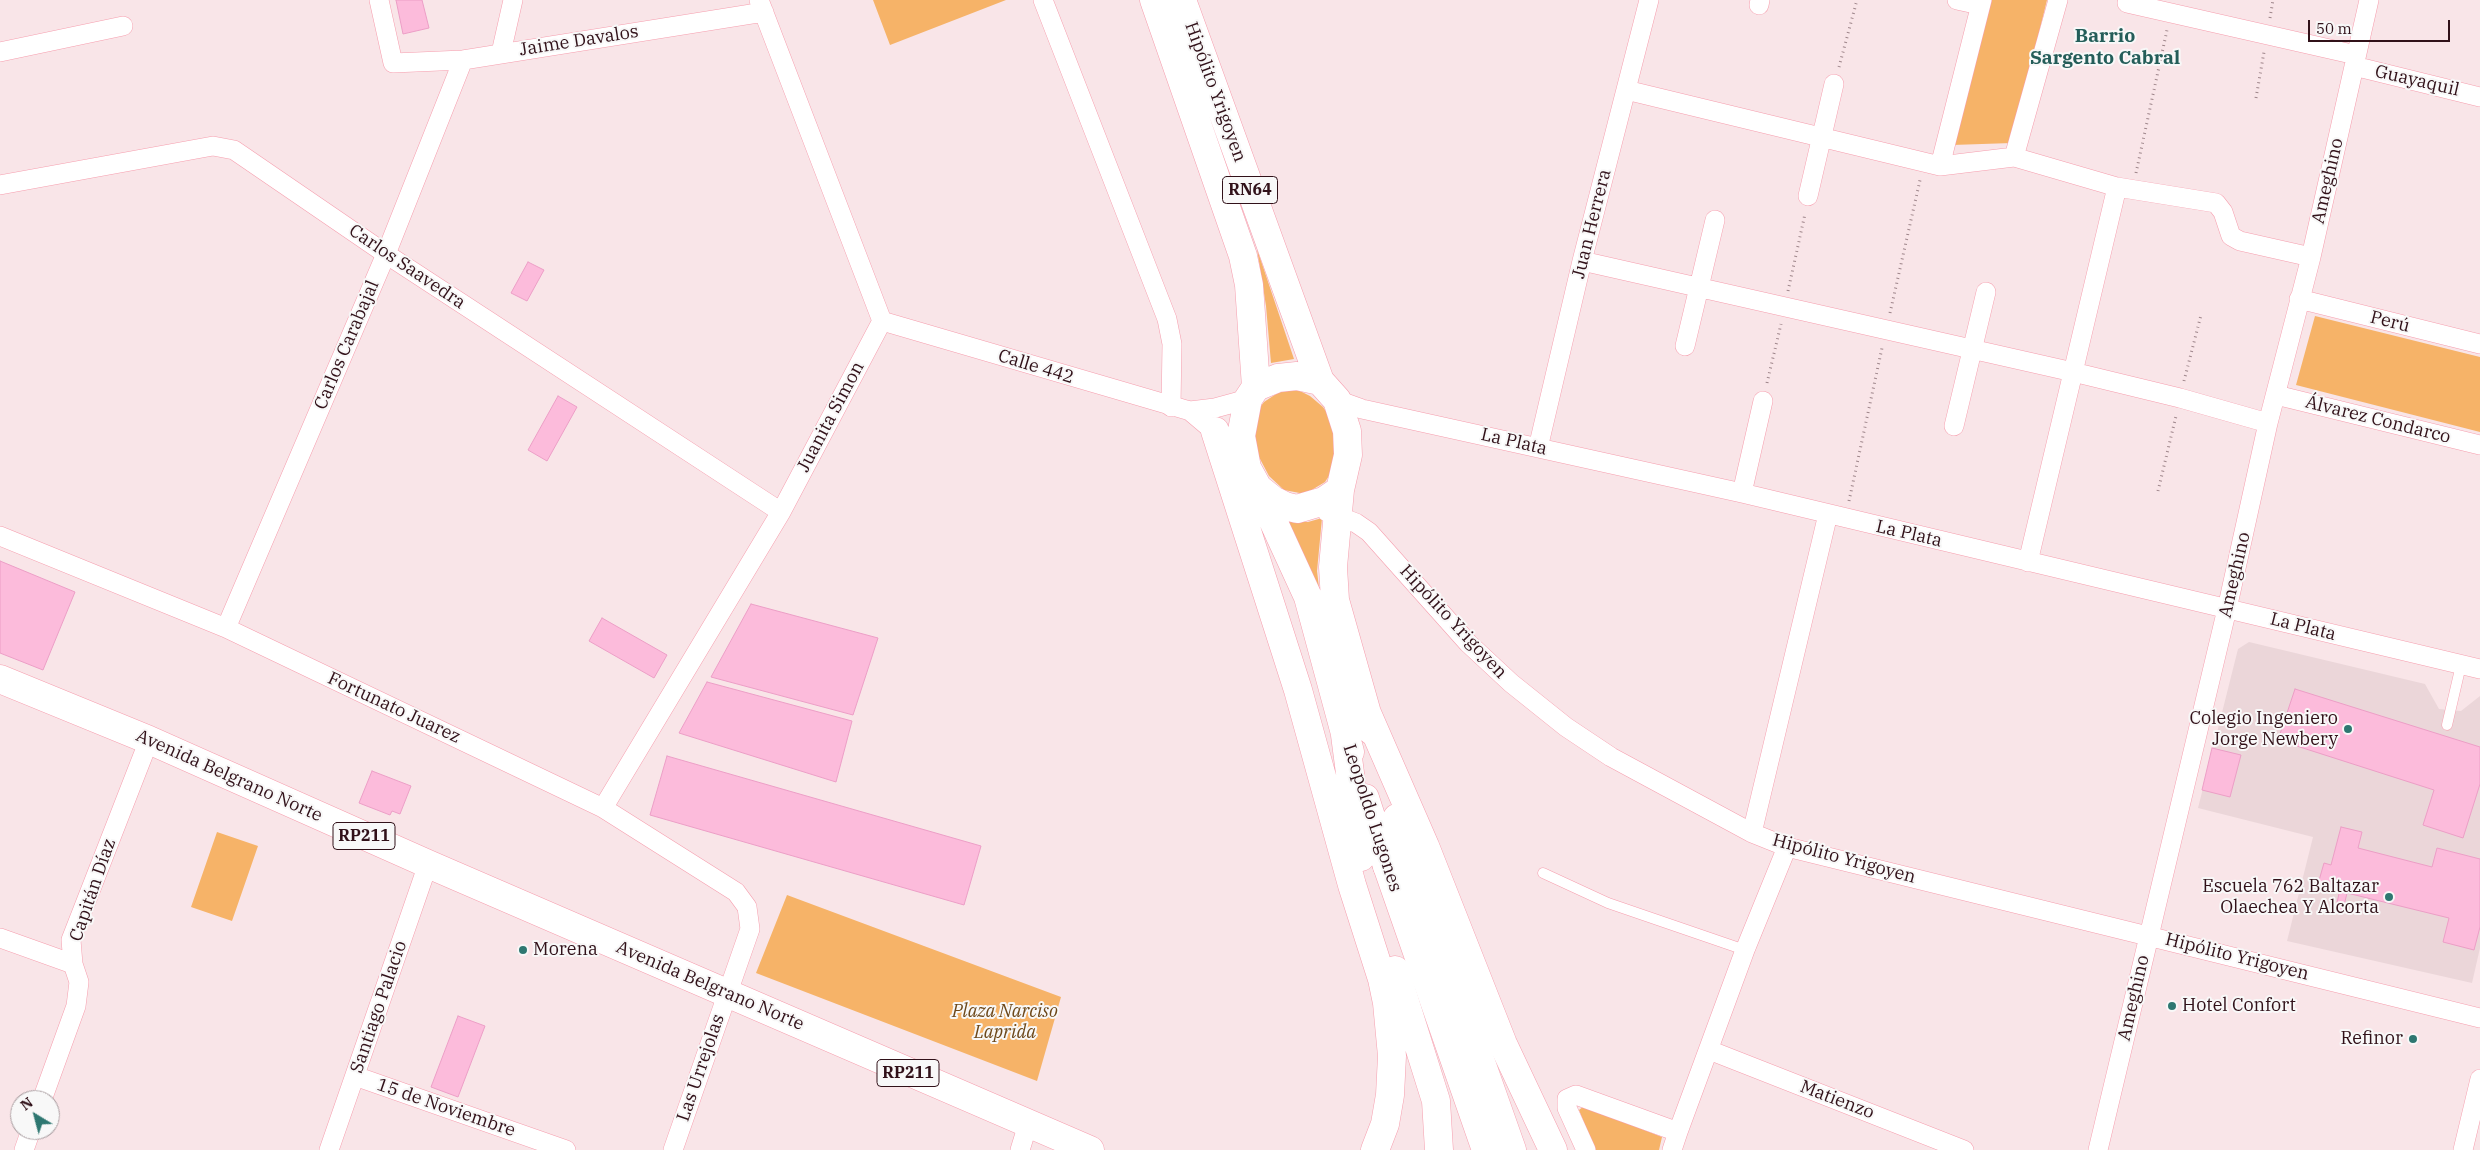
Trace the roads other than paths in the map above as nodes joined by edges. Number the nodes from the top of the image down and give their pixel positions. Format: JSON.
{"nodes":[{"id":1,"x":378,"y":0,"type":"edge"},
{"id":2,"x":513,"y":0,"type":"edge"},
{"id":3,"x":1043,"y":0,"type":"edge"},
{"id":4,"x":1154,"y":0,"type":"edge"},
{"id":5,"x":1182,"y":0,"type":"edge"},
{"id":6,"x":1649,"y":0,"type":"edge"},
{"id":7,"x":1957,"y":0,"type":"edge"},
{"id":8,"x":2058,"y":0,"type":"edge"},
{"id":9,"x":2369,"y":0,"type":"edge"},
{"id":10,"x":1981,"y":3,"type":"edge"},
{"id":11,"x":2127,"y":3,"type":"dead end"},
{"id":12,"x":762,"y":6,"type":"edge"},
{"id":13,"x":123,"y":26,"type":"dead end"},
{"id":14,"x":0,"y":52,"type":"edge"},
{"id":15,"x":501,"y":53,"type":"junction"},
{"id":16,"x":463,"y":60,"type":"junction"},
{"id":17,"x":2355,"y":61,"type":"junction"},
{"id":18,"x":1834,"y":84,"type":"road end"},
{"id":19,"x":1626,"y":90,"type":"junction"},
{"id":20,"x":2480,"y":96,"type":"edge"},
{"id":21,"x":1823,"y":137,"type":"junction"},
{"id":22,"x":2014,"y":158,"type":"junction"},
{"id":23,"x":1940,"y":166,"type":"junction"},
{"id":24,"x":0,"y":185,"type":"edge"},
{"id":25,"x":2125,"y":189,"type":"junction"},
{"id":26,"x":1808,"y":196,"type":"dead end"},
{"id":27,"x":1715,"y":220,"type":"dead end"},
{"id":28,"x":386,"y":254,"type":"junction"},
{"id":29,"x":2311,"y":258,"type":"junction"},
{"id":30,"x":1582,"y":261,"type":"junction"},
{"id":31,"x":1698,"y":288,"type":"junction"},
{"id":32,"x":1986,"y":292,"type":"dead end"},
{"id":33,"x":2299,"y":299,"type":"junction"},
{"id":34,"x":882,"y":321,"type":"junction"},
{"id":35,"x":2480,"y":344,"type":"edge"},
{"id":36,"x":1685,"y":346,"type":"dead end"},
{"id":37,"x":1972,"y":350,"type":"junction"},
{"id":38,"x":2074,"y":372,"type":"junction"},
{"id":39,"x":1329,"y":390,"type":"junction"},
{"id":40,"x":1252,"y":393,"type":"junction"},
{"id":41,"x":2276,"y":395,"type":"junction"},
{"id":42,"x":1762,"y":401,"type":"dead end"},
{"id":43,"x":1172,"y":407,"type":"junction"},
{"id":44,"x":1190,"y":411,"type":"junction"},
{"id":45,"x":2268,"y":423,"type":"junction"},
{"id":46,"x":1954,"y":426,"type":"dead end"},
{"id":47,"x":1215,"y":431,"type":"junction"},
{"id":48,"x":2480,"y":445,"type":"edge"},
{"id":49,"x":1538,"y":448,"type":"junction"},
{"id":50,"x":1252,"y":478,"type":"junction"},
{"id":51,"x":1742,"y":494,"type":"junction"},
{"id":52,"x":1339,"y":502,"type":"junction"},
{"id":53,"x":780,"y":512,"type":"junction"},
{"id":54,"x":1828,"y":514,"type":"junction"},
{"id":55,"x":0,"y":536,"type":"edge"},
{"id":56,"x":2028,"y":562,"type":"junction"},
{"id":57,"x":2228,"y":609,"type":"junction"},
{"id":58,"x":226,"y":628,"type":"junction"},
{"id":59,"x":2461,"y":665,"type":"junction"},
{"id":60,"x":2480,"y":669,"type":"edge"},
{"id":61,"x":0,"y":679,"type":"edge"},
{"id":62,"x":1367,"y":713,"type":"junction"},
{"id":63,"x":2446,"y":725,"type":"dead end"},
{"id":64,"x":1345,"y":735,"type":"junction"},
{"id":65,"x":149,"y":740,"type":"junction"},
{"id":66,"x":603,"y":808,"type":"junction"},
{"id":67,"x":1752,"y":834,"type":"junction"},
{"id":68,"x":1786,"y":847,"type":"junction"},
{"id":69,"x":1398,"y":862,"type":"junction"},
{"id":70,"x":428,"y":864,"type":"junction"},
{"id":71,"x":1543,"y":873,"type":"dead end"},
{"id":72,"x":750,"y":929,"type":"joint"},
{"id":73,"x":2149,"y":936,"type":"junction"},
{"id":74,"x":0,"y":938,"type":"edge"},
{"id":75,"x":1745,"y":950,"type":"junction"},
{"id":76,"x":73,"y":964,"type":"junction"},
{"id":77,"x":1382,"y":979,"type":"junction"},
{"id":78,"x":727,"y":994,"type":"junction"},
{"id":79,"x":2480,"y":1018,"type":"edge"},
{"id":80,"x":1418,"y":1044,"type":"junction"},
{"id":81,"x":1709,"y":1050,"type":"junction"},
{"id":82,"x":355,"y":1076,"type":"junction"},
{"id":83,"x":2480,"y":1080,"type":"edge"},
{"id":84,"x":46,"y":1090,"type":"edge"},
{"id":85,"x":1028,"y":1124,"type":"junction"},
{"id":86,"x":1675,"y":1141,"type":"edge"},
{"id":87,"x":1924,"y":1143,"type":"edge"},
{"id":88,"x":329,"y":1150,"type":"edge"},
{"id":89,"x":566,"y":1150,"type":"edge"},
{"id":90,"x":673,"y":1150,"type":"edge"},
{"id":91,"x":1020,"y":1150,"type":"edge"},
{"id":92,"x":1090,"y":1150,"type":"edge"},
{"id":93,"x":1375,"y":1150,"type":"edge"},
{"id":94,"x":1439,"y":1150,"type":"edge"},
{"id":95,"x":1486,"y":1150,"type":"edge"},
{"id":96,"x":1512,"y":1150,"type":"edge"},
{"id":97,"x":1553,"y":1150,"type":"edge"},
{"id":98,"x":1586,"y":1150,"type":"edge"},
{"id":99,"x":1964,"y":1150,"type":"edge"},
{"id":100,"x":2098,"y":1150,"type":"edge"},
{"id":101,"x":2463,"y":1150,"type":"edge"}],
"edges":[{"from":1,"to":16,"type":"street","name":"Jaime Davalos"},
{"from":2,"to":15,"type":"street"},
{"from":3,"to":43,"type":"street"},
{"from":4,"to":40,"type":"main road","name":"Hipólito Yrigoyen","number":"RN64"},
{"from":5,"to":39,"type":"main road","name":"Hipólito Yrigoyen","number":"RN64"},
{"from":6,"to":19,"type":"street","name":"Juan Herrera"},
{"from":7,"to":10,"type":"street"},
{"from":8,"to":22,"type":"street"},
{"from":9,"to":17,"type":"street","name":"Ameghino"},
{"from":10,"to":23,"type":"street"},
{"from":11,"to":17,"type":"street","name":"Guayaquil"},
{"from":12,"to":15,"type":"street","name":"Jaime Davalos"},
{"from":12,"to":34,"type":"street"},
{"from":13,"to":14,"type":"street"},
{"from":15,"to":16,"type":"street","name":"Jaime Davalos"},
{"from":16,"to":28,"type":"street","name":"Carlos Carabajal"},
{"from":17,"to":20,"type":"street","name":"Guayaquil"},
{"from":17,"to":29,"type":"street","name":"Ameghino"},
{"from":18,"to":21,"type":"street"},
{"from":19,"to":21,"type":"street"},
{"from":19,"to":30,"type":"street","name":"Juan Herrera"},
{"from":21,"to":23,"type":"street"},
{"from":21,"to":26,"type":"street"},
{"from":22,"to":23,"type":"street"},
{"from":22,"to":25,"type":"street"},
{"from":24,"to":28,"type":"street","name":"Carlos Saavedra"},
{"from":25,"to":29,"type":"street"},
{"from":25,"to":38,"type":"street"},
{"from":27,"to":31,"type":"street"},
{"from":28,"to":53,"type":"street","name":"Carlos Saavedra"},
{"from":28,"to":58,"type":"street","name":"Carlos Carabajal"},
{"from":29,"to":33,"type":"street","name":"Ameghino"},
{"from":30,"to":31,"type":"street"},
{"from":30,"to":49,"type":"street","name":"Juan Herrera"},
{"from":31,"to":36,"type":"street"},
{"from":31,"to":37,"type":"street"},
{"from":32,"to":37,"type":"street"},
{"from":33,"to":35,"type":"street","name":"Perú"},
{"from":33,"to":41,"type":"street","name":"Ameghino"},
{"from":34,"to":43,"type":"street","name":"Calle 442"},
{"from":34,"to":53,"type":"street","name":"Juanita Simon"},
{"from":37,"to":38,"type":"street"},
{"from":37,"to":46,"type":"street"},
{"from":38,"to":45,"type":"street"},
{"from":38,"to":56,"type":"street"},
{"from":39,"to":40,"type":"main road"},
{"from":39,"to":49,"type":"street","name":"La Plata"},
{"from":39,"to":52,"type":"main road","number":"RN64"},
{"from":40,"to":44,"type":"street","name":"Calle 442"},
{"from":40,"to":50,"type":"main road","number":"RN64"},
{"from":41,"to":45,"type":"street","name":"Ameghino"},
{"from":41,"to":48,"type":"street","name":"Álvarez Condarco"},
{"from":42,"to":51,"type":"street"},
{"from":43,"to":44,"type":"street","name":"Calle 442"},
{"from":44,"to":47,"type":"street","name":"Calle 442"},
{"from":45,"to":57,"type":"street","name":"Ameghino"},
{"from":47,"to":50,"type":"street","name":"Calle 442"},
{"from":47,"to":77,"type":"main road"},
{"from":49,"to":51,"type":"street","name":"La Plata"},
{"from":50,"to":52,"type":"main road"},
{"from":50,"to":64,"type":"main road","name":"Leopoldo Lugones"},
{"from":51,"to":54,"type":"street","name":"La Plata"},
{"from":52,"to":62,"type":"main road","name":"Leopoldo Lugones"},
{"from":52,"to":67,"type":"street","name":"Hipólito Yrigoyen"},
{"from":53,"to":66,"type":"street","name":"Juanita Simon"},
{"from":54,"to":56,"type":"street","name":"La Plata"},
{"from":54,"to":67,"type":"street"},
{"from":55,"to":58,"type":"street","name":"Fortunato Juarez"},
{"from":56,"to":57,"type":"street","name":"La Plata"},
{"from":57,"to":59,"type":"street","name":"La Plata"},
{"from":57,"to":73,"type":"street","name":"Ameghino"},
{"from":58,"to":66,"type":"street","name":"Fortunato Juarez"},
{"from":59,"to":60,"type":"street","name":"La Plata"},
{"from":59,"to":63,"type":"lane"},
{"from":61,"to":65,"type":"main road","name":"Avenida Belgrano Norte","number":"RP211"},
{"from":62,"to":69,"type":"main road","name":"Leopoldo Lugones"},
{"from":62,"to":97,"type":"main road"},
{"from":64,"to":69,"type":"main road","name":"Leopoldo Lugones"},
{"from":64,"to":80,"type":"main road"},
{"from":65,"to":70,"type":"main road","name":"Avenida Belgrano Norte","number":"RP211"},
{"from":65,"to":76,"type":"street","name":"Capitán Díaz"},
{"from":66,"to":72,"type":"street","name":"Fortunato Juarez"},
{"from":67,"to":68,"type":"street","name":"Hipólito Yrigoyen"},
{"from":68,"to":73,"type":"street","name":"Hipólito Yrigoyen"},
{"from":68,"to":75,"type":"street"},
{"from":69,"to":95,"type":"main road","name":"Leopoldo Lugones"},
{"from":69,"to":96,"type":"main road","name":"Leopoldo Lugones"},
{"from":70,"to":78,"type":"main road","name":"Avenida Belgrano Norte","number":"RP211"},
{"from":70,"to":82,"type":"street","name":"Santiago Palacio"},
{"from":71,"to":75,"type":"lane"},
{"from":72,"to":78,"type":"street","name":"Las Urrejolas"},
{"from":73,"to":79,"type":"street","name":"Hipólito Yrigoyen"},
{"from":73,"to":100,"type":"street","name":"Ameghino"},
{"from":74,"to":76,"type":"street"},
{"from":75,"to":81,"type":"street"},
{"from":76,"to":84,"type":"street","name":"Capitán Díaz"},
{"from":77,"to":80,"type":"main road"},
{"from":77,"to":93,"type":"main road"},
{"from":78,"to":85,"type":"main road","name":"Avenida Belgrano Norte","number":"RP211"},
{"from":78,"to":90,"type":"street","name":"Las Urrejolas"},
{"from":80,"to":94,"type":"main road"},
{"from":81,"to":86,"type":"street"},
{"from":81,"to":87,"type":"street","name":"Matienzo"},
{"from":82,"to":88,"type":"street","name":"Santiago Palacio"},
{"from":82,"to":89,"type":"street","name":"15 de Noviembre"},
{"from":83,"to":101,"type":"street"},
{"from":85,"to":91,"type":"street"},
{"from":85,"to":92,"type":"main road","name":"Avenida Belgrano Norte","number":"RP211"},
{"from":86,"to":98,"type":"street"},
{"from":87,"to":99,"type":"street","name":"Matienzo"}]}
